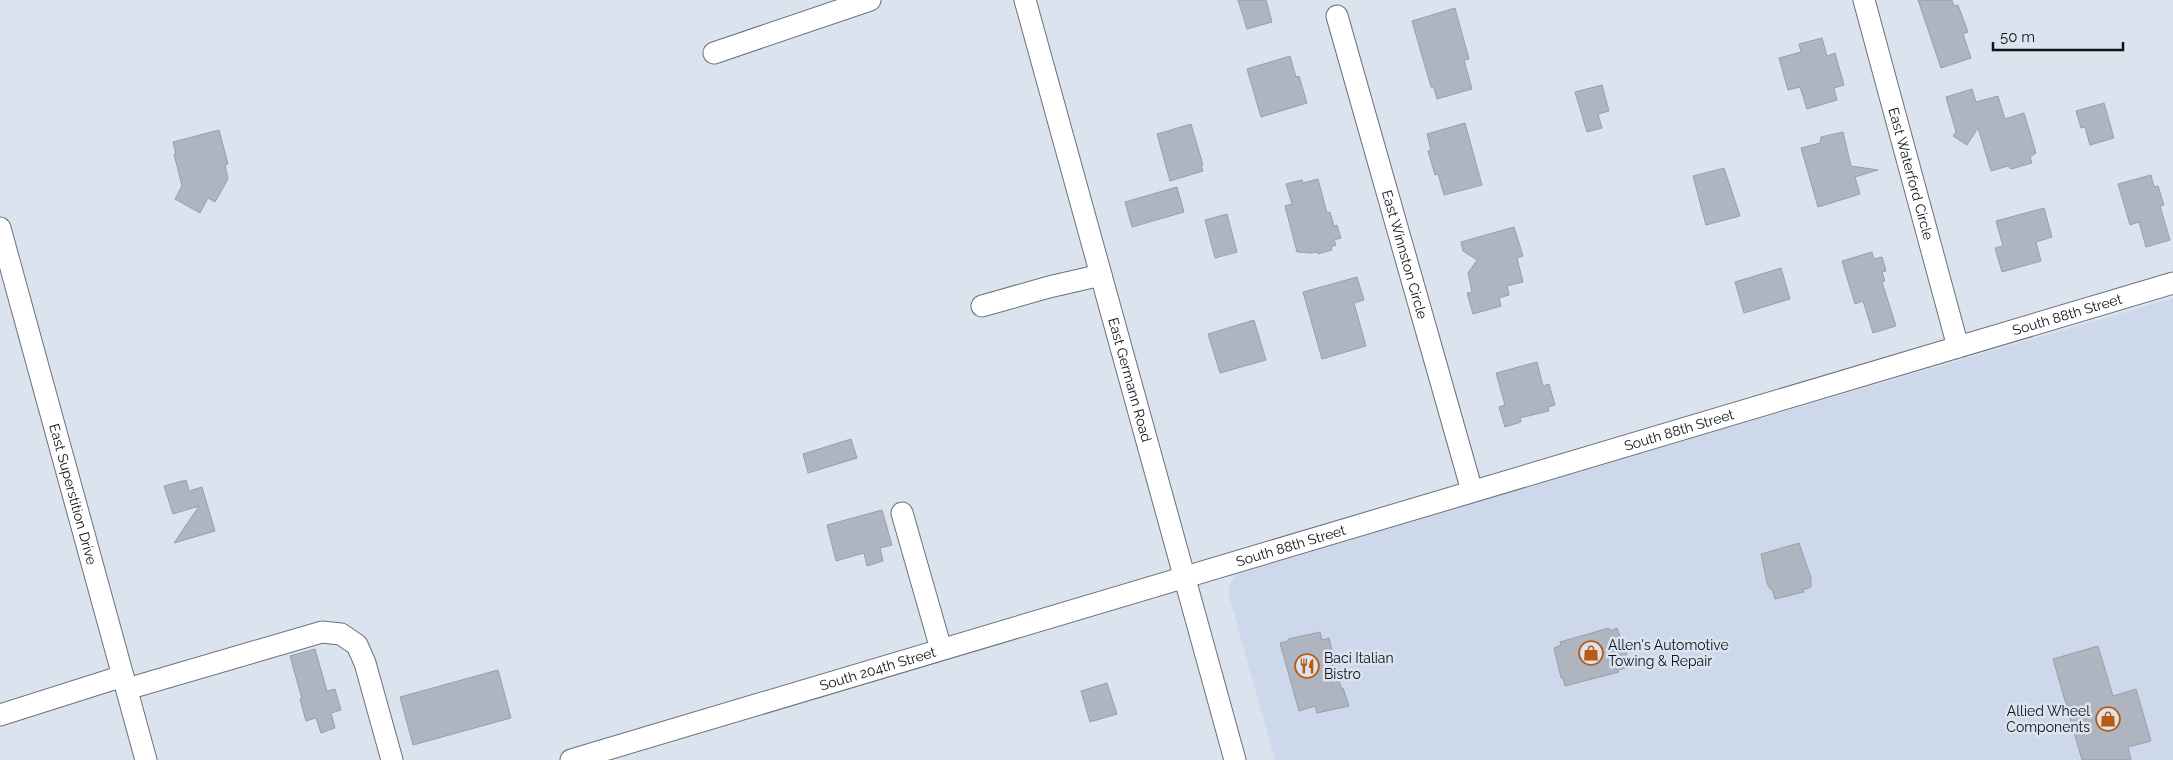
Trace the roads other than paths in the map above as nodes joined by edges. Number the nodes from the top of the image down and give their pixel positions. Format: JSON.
{"nodes":[{"id":1,"x":870,"y":0,"type":"edge"},
{"id":2,"x":1025,"y":0,"type":"edge"},
{"id":3,"x":1864,"y":0,"type":"edge"},
{"id":4,"x":1337,"y":16,"type":"dead end"},
{"id":5,"x":714,"y":53,"type":"dead end"},
{"id":6,"x":0,"y":228,"type":"edge"},
{"id":7,"x":1101,"y":275,"type":"junction"},
{"id":8,"x":2173,"y":283,"type":"edge"},
{"id":9,"x":982,"y":306,"type":"dead end"},
{"id":10,"x":1958,"y":347,"type":"junction"},
{"id":11,"x":1472,"y":491,"type":"junction"},
{"id":12,"x":902,"y":513,"type":"dead end"},
{"id":13,"x":1185,"y":577,"type":"junction"},
{"id":14,"x":941,"y":649,"type":"junction"},
{"id":15,"x":125,"y":682,"type":"junction"},
{"id":16,"x":0,"y":714,"type":"edge"},
{"id":17,"x":146,"y":760,"type":"edge"},
{"id":18,"x":392,"y":760,"type":"edge"},
{"id":19,"x":571,"y":760,"type":"edge"},
{"id":20,"x":1235,"y":760,"type":"edge"}],
"edges":[{"from":1,"to":5,"type":"street"},
{"from":2,"to":7,"type":"street","name":"East Germann Road"},
{"from":3,"to":10,"type":"street","name":"East Waterford Circle"},
{"from":4,"to":11,"type":"street","name":"East Winnston Circle"},
{"from":6,"to":15,"type":"street","name":"East Superstition Drive"},
{"from":7,"to":9,"type":"street"},
{"from":7,"to":13,"type":"street","name":"East Germann Road"},
{"from":8,"to":10,"type":"street","name":"South 88th Street"},
{"from":10,"to":11,"type":"street","name":"South 88th Street"},
{"from":11,"to":13,"type":"street","name":"South 88th Street"},
{"from":12,"to":14,"type":"street"},
{"from":13,"to":14,"type":"street","name":"South 204th Street"},
{"from":13,"to":20,"type":"street","name":"East Germann Road"},
{"from":14,"to":19,"type":"street","name":"South 204th Street"},
{"from":15,"to":16,"type":"street"},
{"from":15,"to":17,"type":"street","name":"East Superstition Drive"},
{"from":15,"to":18,"type":"street"}]}
